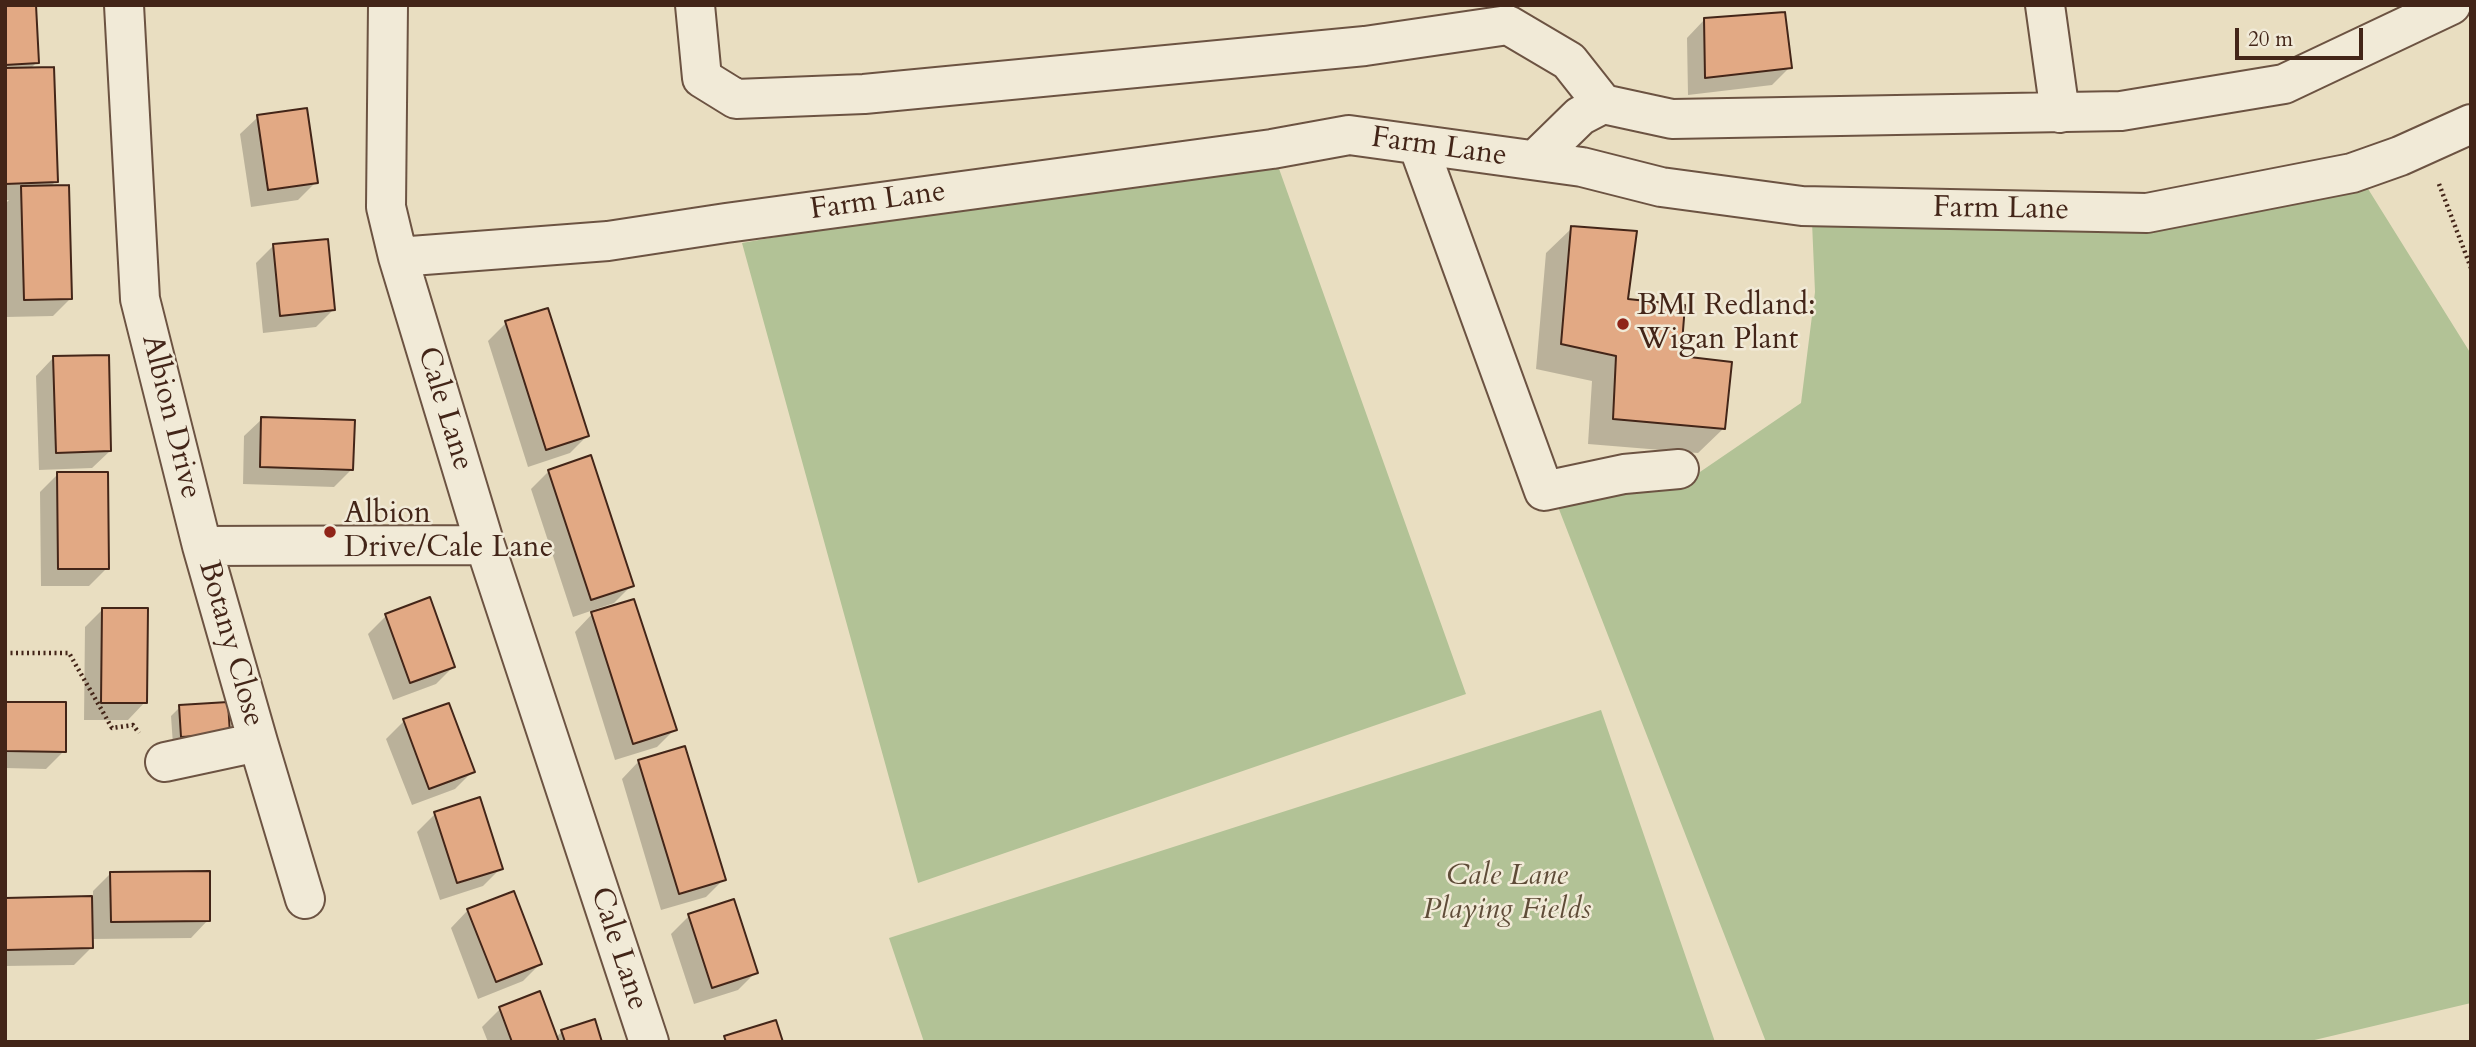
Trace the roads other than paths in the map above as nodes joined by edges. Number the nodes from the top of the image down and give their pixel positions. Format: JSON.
{"nodes":[{"id":1,"x":124,"y":5,"type":"edge"},
{"id":2,"x":388,"y":5,"type":"edge"},
{"id":3,"x":695,"y":5,"type":"edge"},
{"id":4,"x":2045,"y":5,"type":"edge"},
{"id":5,"x":2451,"y":5,"type":"edge"},
{"id":6,"x":1603,"y":104,"type":"junction"},
{"id":7,"x":2060,"y":113,"type":"junction"},
{"id":8,"x":2471,"y":124,"type":"edge"},
{"id":9,"x":1418,"y":145,"type":"junction"},
{"id":10,"x":1535,"y":160,"type":"junction"},
{"id":11,"x":398,"y":257,"type":"junction"},
{"id":12,"x":1679,"y":469,"type":"dead end"},
{"id":13,"x":485,"y":545,"type":"junction"},
{"id":14,"x":202,"y":546,"type":"junction"},
{"id":15,"x":258,"y":742,"type":"junction"},
{"id":16,"x":165,"y":762,"type":"road end"},
{"id":17,"x":305,"y":899,"type":"dead end"},
{"id":18,"x":649,"y":1042,"type":"edge"}],
"edges":[{"from":1,"to":14,"type":"street","name":"Albion Drive"},
{"from":2,"to":11,"type":"street","name":"Cale Lane"},
{"from":3,"to":6,"type":"street"},
{"from":4,"to":7,"type":"street"},
{"from":5,"to":7,"type":"street"},
{"from":6,"to":7,"type":"street"},
{"from":6,"to":10,"type":"street"},
{"from":8,"to":10,"type":"street","name":"Farm Lane"},
{"from":9,"to":10,"type":"street","name":"Farm Lane"},
{"from":9,"to":11,"type":"street","name":"Farm Lane"},
{"from":9,"to":12,"type":"street"},
{"from":11,"to":13,"type":"street","name":"Cale Lane"},
{"from":13,"to":14,"type":"street"},
{"from":13,"to":18,"type":"street","name":"Cale Lane"},
{"from":14,"to":15,"type":"street","name":"Botany Close"},
{"from":15,"to":16,"type":"street","name":"Botany Close"},
{"from":15,"to":17,"type":"street","name":"Botany Close"}]}
